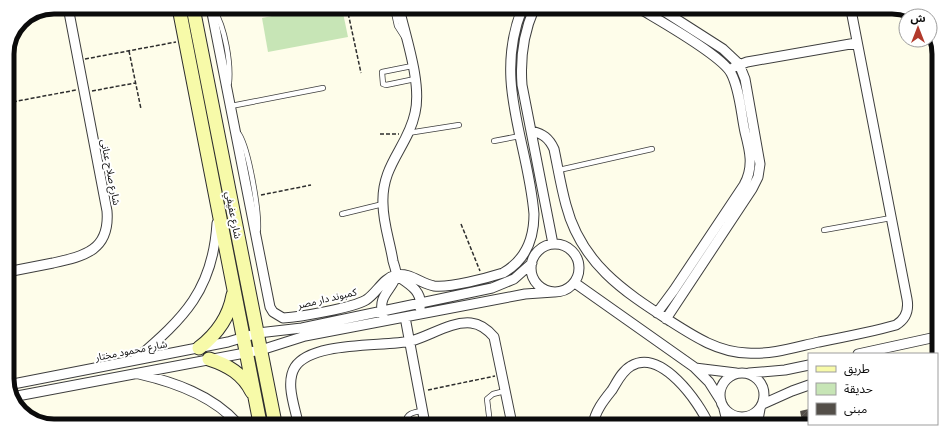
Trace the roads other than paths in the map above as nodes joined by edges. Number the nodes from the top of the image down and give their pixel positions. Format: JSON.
{"nodes":[{"id":1,"x":69,"y":14,"type":"edge"},
{"id":2,"x":180,"y":14,"type":"edge"},
{"id":3,"x":194,"y":14,"type":"edge"},
{"id":4,"x":213,"y":14,"type":"edge"},
{"id":5,"x":394,"y":14,"type":"edge"},
{"id":6,"x":400,"y":14,"type":"edge"},
{"id":7,"x":520,"y":14,"type":"edge"},
{"id":8,"x":532,"y":14,"type":"edge"},
{"id":9,"x":648,"y":14,"type":"edge"},
{"id":10,"x":668,"y":14,"type":"edge"},
{"id":11,"x":851,"y":14,"type":"edge"},
{"id":12,"x":406,"y":40,"type":"junction"},
{"id":13,"x":856,"y":43,"type":"junction"},
{"id":14,"x":739,"y":64,"type":"junction"},
{"id":15,"x":412,"y":66,"type":"junction"},
{"id":16,"x":729,"y":70,"type":"junction"},
{"id":17,"x":206,"y":75,"type":"junction"},
{"id":18,"x":193,"y":78,"type":"junction"},
{"id":19,"x":415,"y":79,"type":"junction"},
{"id":20,"x":323,"y":88,"type":"dead end"},
{"id":21,"x":231,"y":106,"type":"junction"},
{"id":22,"x":459,"y":125,"type":"dead end"},
{"id":23,"x":235,"y":128,"type":"junction"},
{"id":24,"x":532,"y":130,"type":"junction"},
{"id":25,"x":407,"y":133,"type":"junction"},
{"id":26,"x":520,"y":136,"type":"junction"},
{"id":27,"x":494,"y":141,"type":"dead end"},
{"id":28,"x":652,"y":149,"type":"dead end"},
{"id":29,"x":559,"y":170,"type":"junction"},
{"id":30,"x":383,"y":204,"type":"junction"},
{"id":31,"x":218,"y":214,"type":"junction"},
{"id":32,"x":342,"y":214,"type":"dead end"},
{"id":33,"x":891,"y":218,"type":"junction"},
{"id":34,"x":824,"y":230,"type":"dead end"},
{"id":35,"x":257,"y":241,"type":"junction"},
{"id":36,"x":553,"y":244,"type":"junction"},
{"id":37,"x":532,"y":263,"type":"junction"},
{"id":38,"x":14,"y":271,"type":"edge"},
{"id":39,"x":396,"y":275,"type":"junction"},
{"id":40,"x":574,"y":283,"type":"junction"},
{"id":41,"x":234,"y":289,"type":"junction"},
{"id":42,"x":554,"y":292,"type":"junction"},
{"id":43,"x":421,"y":303,"type":"junction"},
{"id":44,"x":382,"y":311,"type":"junction"},
{"id":45,"x":657,"y":313,"type":"junction"},
{"id":46,"x":417,"y":315,"type":"junction"},
{"id":47,"x":405,"y":317,"type":"junction"},
{"id":48,"x":666,"y":319,"type":"junction"},
{"id":49,"x":387,"y":320,"type":"junction"},
{"id":50,"x":258,"y":333,"type":"junction"},
{"id":51,"x":244,"y":338,"type":"junction"},
{"id":52,"x":932,"y":338,"type":"edge"},
{"id":53,"x":409,"y":341,"type":"junction"},
{"id":54,"x":199,"y":348,"type":"junction"},
{"id":55,"x":261,"y":350,"type":"junction"},
{"id":56,"x":246,"y":351,"type":"junction"},
{"id":57,"x":863,"y":353,"type":"edge"},
{"id":58,"x":209,"y":359,"type":"junction"},
{"id":59,"x":134,"y":360,"type":"junction"},
{"id":60,"x":808,"y":365,"type":"edge"},
{"id":61,"x":694,"y":367,"type":"junction"},
{"id":62,"x":134,"y":373,"type":"junction"},
{"id":63,"x":744,"y":373,"type":"junction"},
{"id":64,"x":15,"y":384,"type":"edge"},
{"id":65,"x":808,"y":385,"type":"edge"},
{"id":66,"x":506,"y":391,"type":"junction"},
{"id":67,"x":18,"y":396,"type":"edge"},
{"id":68,"x":255,"y":396,"type":"junction"},
{"id":69,"x":722,"y":405,"type":"junction"},
{"id":70,"x":761,"y":407,"type":"junction"},
{"id":71,"x":423,"y":411,"type":"junction"},
{"id":72,"x":232,"y":419,"type":"edge"},
{"id":73,"x":259,"y":419,"type":"edge"},
{"id":74,"x":274,"y":419,"type":"edge"},
{"id":75,"x":297,"y":419,"type":"edge"},
{"id":76,"x":407,"y":419,"type":"edge"},
{"id":77,"x":424,"y":419,"type":"edge"},
{"id":78,"x":489,"y":419,"type":"edge"},
{"id":79,"x":511,"y":419,"type":"edge"},
{"id":80,"x":595,"y":419,"type":"edge"},
{"id":81,"x":706,"y":419,"type":"edge"},
{"id":82,"x":726,"y":419,"type":"edge"},
{"id":83,"x":758,"y":419,"type":"edge"}],
"edges":[{"from":1,"to":38,"type":"street","name":"شارع صلاح عنانى"},
{"from":2,"to":18,"type":"street","name":"شارع عفيفي"},
{"from":3,"to":17,"type":"street","name":"شارع عفيفي"},
{"from":4,"to":21,"type":"street","name":"كمبوند دار مصر"},
{"from":5,"to":12,"type":"lane"},
{"from":6,"to":12,"type":"street"},
{"from":7,"to":26,"type":"street"},
{"from":8,"to":24,"type":"street"},
{"from":9,"to":16,"type":"street"},
{"from":10,"to":14,"type":"street"},
{"from":11,"to":13,"type":"street"},
{"from":12,"to":15,"type":"street"},
{"from":13,"to":14,"type":"street"},
{"from":13,"to":33,"type":"street"},
{"from":14,"to":16,"type":"street"},
{"from":14,"to":48,"type":"street"},
{"from":15,"to":19,"type":"street"},
{"from":15,"to":19,"type":"lane"},
{"from":16,"to":45,"type":"street"},
{"from":17,"to":18,"type":"street"},
{"from":17,"to":50,"type":"street","name":"شارع عفيفي"},
{"from":18,"to":31,"type":"street","name":"شارع عفيفي"},
{"from":19,"to":25,"type":"street"},
{"from":20,"to":21,"type":"lane"},
{"from":21,"to":23,"type":"street","name":"كمبوند دار مصر"},
{"from":22,"to":25,"type":"lane"},
{"from":23,"to":35,"type":"street","name":"كمبوند دار مصر"},
{"from":23,"to":35,"type":"lane"},
{"from":24,"to":29,"type":"street"},
{"from":24,"to":36,"type":"street"},
{"from":25,"to":30,"type":"street"},
{"from":26,"to":27,"type":"lane"},
{"from":26,"to":39,"type":"street"},
{"from":28,"to":29,"type":"lane"},
{"from":29,"to":45,"type":"street"},
{"from":30,"to":32,"type":"lane"},
{"from":30,"to":39,"type":"street"},
{"from":31,"to":41,"type":"street","name":"شارع عفيفي"},
{"from":31,"to":59,"type":"street"},
{"from":33,"to":34,"type":"lane"},
{"from":33,"to":48,"type":"street"},
{"from":35,"to":39,"type":"street","name":"كمبوند دار مصر"},
{"from":36,"to":37,"type":"street"},
{"from":36,"to":40,"type":"street"},
{"from":37,"to":42,"type":"street"},
{"from":37,"to":43,"type":"street","name":"شارع محمود مختار"},
{"from":39,"to":43,"type":"street"},
{"from":39,"to":44,"type":"street"},
{"from":40,"to":42,"type":"street"},
{"from":40,"to":61,"type":"street"},
{"from":41,"to":51,"type":"street","name":"شارع عفيفي"},
{"from":41,"to":54,"type":"street"},
{"from":42,"to":46,"type":"street"},
{"from":43,"to":44,"type":"street","name":"شارع محمود مختار"},
{"from":43,"to":46,"type":"street"},
{"from":44,"to":49,"type":"street"},
{"from":44,"to":50,"type":"street","name":"شارع محمود مختار"},
{"from":45,"to":48,"type":"street"},
{"from":46,"to":47,"type":"street"},
{"from":47,"to":49,"type":"street"},
{"from":47,"to":53,"type":"street"},
{"from":49,"to":55,"type":"street"},
{"from":50,"to":51,"type":"street","name":"شارع محمود مختار"},
{"from":50,"to":55,"type":"street","name":"شارع عفيفي"},
{"from":51,"to":54,"type":"street","name":"شارع محمود مختار"},
{"from":51,"to":56,"type":"street","name":"شارع عفيفي"},
{"from":52,"to":57,"type":"street"},
{"from":53,"to":66,"type":"street"},
{"from":53,"to":71,"type":"street"},
{"from":53,"to":75,"type":"street"},
{"from":54,"to":59,"type":"street","name":"شارع محمود مختار"},
{"from":55,"to":56,"type":"street"},
{"from":55,"to":74,"type":"street","name":"شارع عفيفي"},
{"from":56,"to":58,"type":"street"},
{"from":56,"to":68,"type":"street","name":"شارع عفيفي"},
{"from":58,"to":62,"type":"street"},
{"from":58,"to":68,"type":"street"},
{"from":59,"to":64,"type":"street","name":"شارع محمود مختار"},
{"from":60,"to":63,"type":"street"},
{"from":61,"to":63,"type":"street"},
{"from":61,"to":69,"type":"street"},
{"from":62,"to":67,"type":"street"},
{"from":62,"to":72,"type":"street"},
{"from":63,"to":69,"type":"street"},
{"from":63,"to":70,"type":"street"},
{"from":65,"to":70,"type":"street"},
{"from":66,"to":78,"type":"lane"},
{"from":66,"to":79,"type":"street"},
{"from":68,"to":73,"type":"street","name":"شارع عفيفي"},
{"from":69,"to":70,"type":"street"},
{"from":69,"to":82,"type":"street"},
{"from":70,"to":83,"type":"street"},
{"from":71,"to":76,"type":"lane"},
{"from":71,"to":77,"type":"street"},
{"from":80,"to":81,"type":"street"}]}
